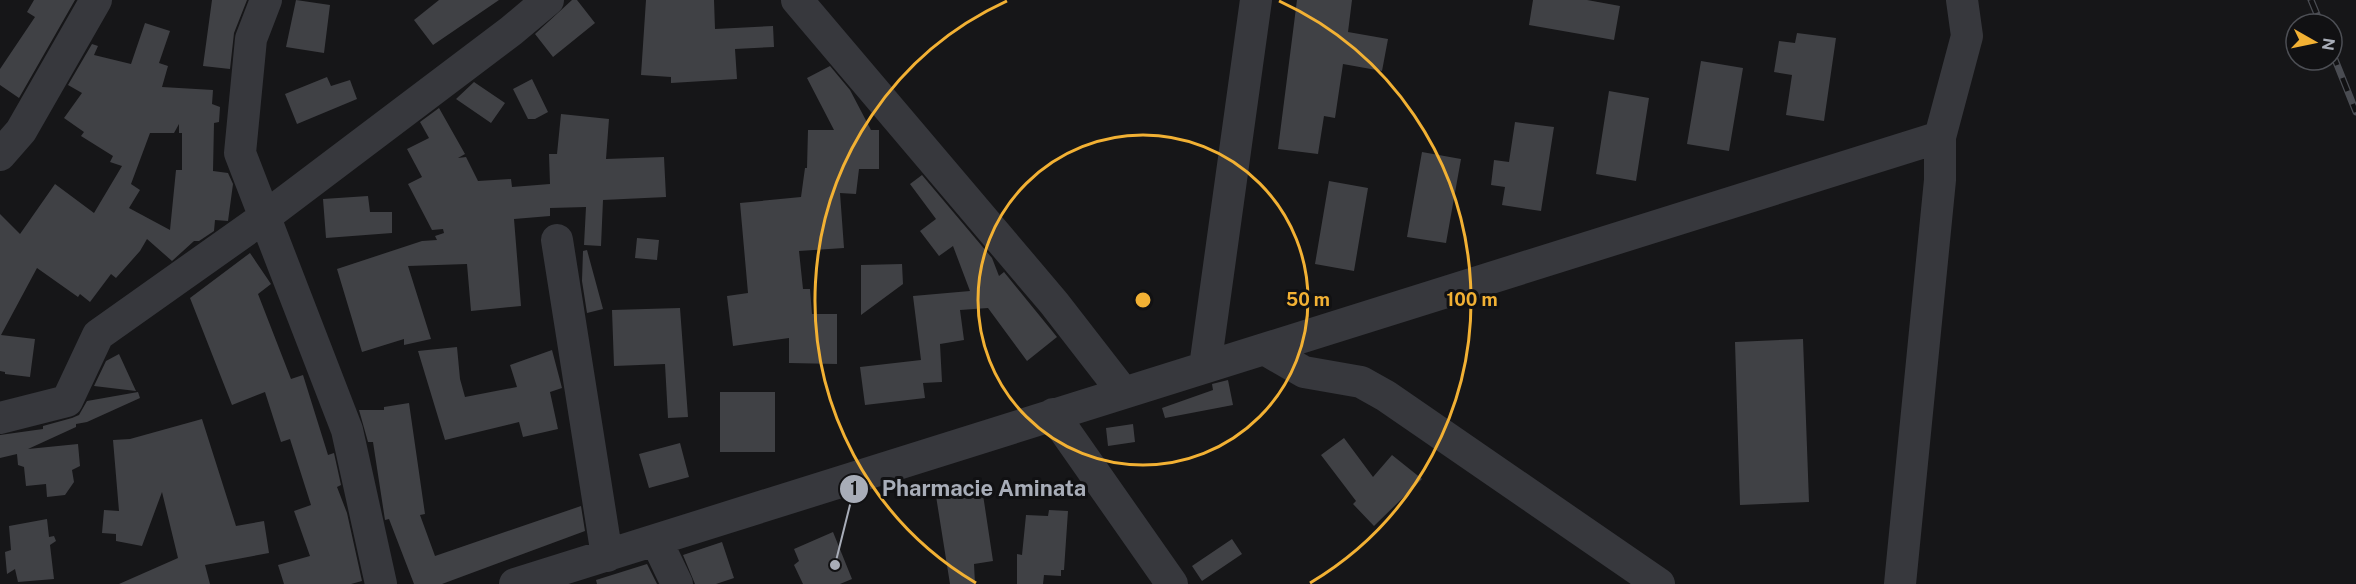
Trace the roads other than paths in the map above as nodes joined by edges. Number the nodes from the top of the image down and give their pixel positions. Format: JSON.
{"nodes":[{"id":1,"x":96,"y":0,"type":"edge"},
{"id":2,"x":266,"y":0,"type":"edge"},
{"id":3,"x":548,"y":0,"type":"edge"},
{"id":4,"x":797,"y":0,"type":"edge"},
{"id":5,"x":1256,"y":0,"type":"edge"},
{"id":6,"x":1962,"y":0,"type":"edge"},
{"id":7,"x":1940,"y":137,"type":"junction"},
{"id":8,"x":0,"y":155,"type":"edge"},
{"id":9,"x":266,"y":216,"type":"junction"},
{"id":10,"x":557,"y":240,"type":"dead end"},
{"id":11,"x":1266,"y":350,"type":"junction"},
{"id":12,"x":1205,"y":367,"type":"junction"},
{"id":13,"x":1123,"y":392,"type":"junction"},
{"id":14,"x":1053,"y":414,"type":"junction"},
{"id":15,"x":0,"y":418,"type":"edge"},
{"id":16,"x":656,"y":540,"type":"junction"},
{"id":17,"x":608,"y":556,"type":"junction"},
{"id":18,"x":381,"y":584,"type":"edge"},
{"id":19,"x":515,"y":584,"type":"edge"},
{"id":20,"x":677,"y":584,"type":"edge"},
{"id":21,"x":1172,"y":584,"type":"edge"},
{"id":22,"x":1659,"y":584,"type":"edge"},
{"id":23,"x":1900,"y":584,"type":"edge"}],
"edges":[{"from":1,"to":8,"type":"street"},
{"from":2,"to":9,"type":"street"},
{"from":3,"to":9,"type":"street"},
{"from":4,"to":13,"type":"street"},
{"from":5,"to":12,"type":"street"},
{"from":6,"to":7,"type":"street"},
{"from":7,"to":11,"type":"street"},
{"from":7,"to":23,"type":"street"},
{"from":9,"to":15,"type":"street"},
{"from":9,"to":18,"type":"street"},
{"from":10,"to":17,"type":"street"},
{"from":11,"to":12,"type":"street"},
{"from":11,"to":22,"type":"street"},
{"from":12,"to":13,"type":"street"},
{"from":13,"to":14,"type":"street"},
{"from":14,"to":16,"type":"street"},
{"from":14,"to":21,"type":"street"},
{"from":16,"to":17,"type":"street"},
{"from":16,"to":20,"type":"street"},
{"from":17,"to":19,"type":"street"}]}
